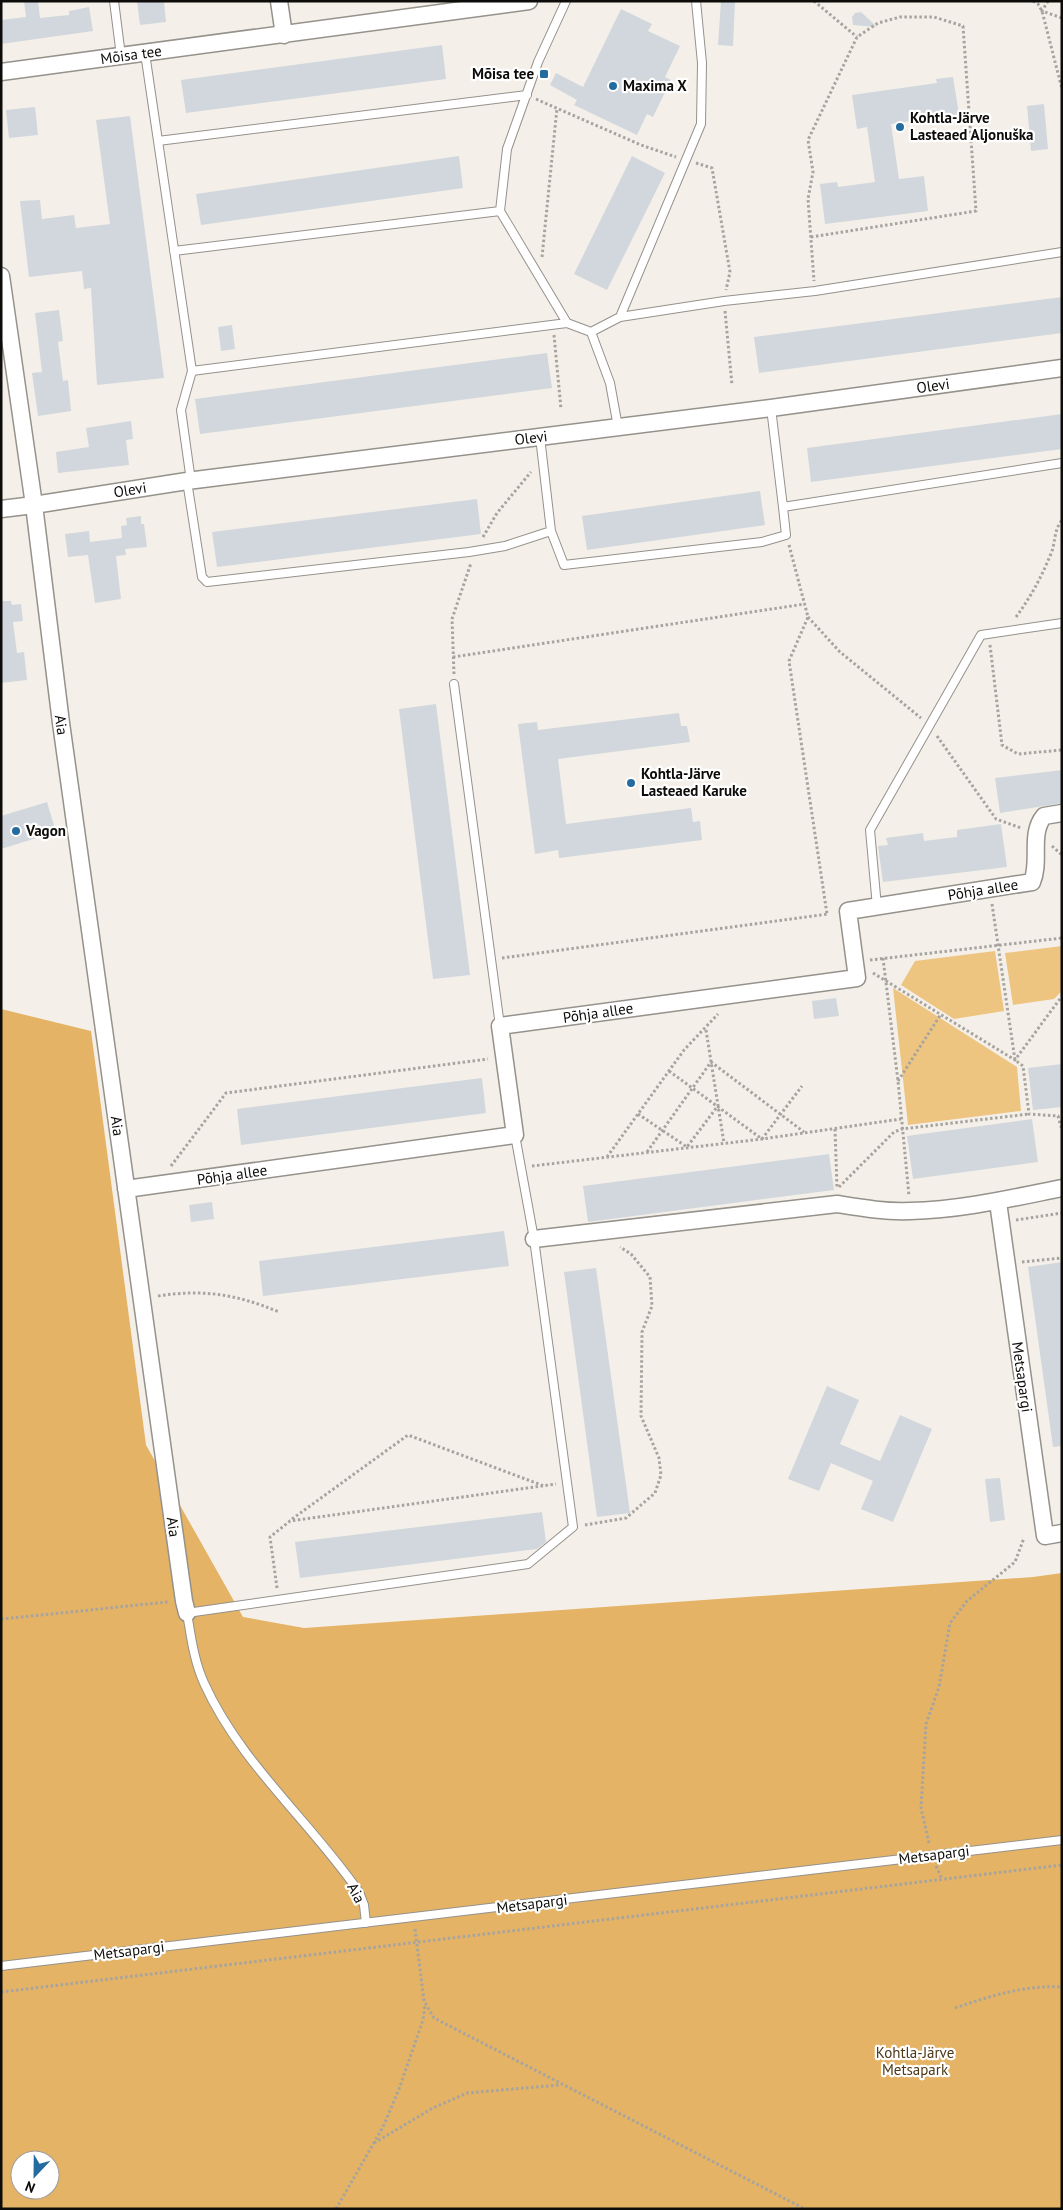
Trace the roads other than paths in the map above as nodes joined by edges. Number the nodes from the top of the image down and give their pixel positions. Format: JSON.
{"nodes":[{"id":1,"x":114,"y":1,"type":"edge"},
{"id":2,"x":279,"y":1,"type":"edge"},
{"id":3,"x":566,"y":1,"type":"edge"},
{"id":4,"x":696,"y":1,"type":"edge"},
{"id":5,"x":520,"y":2,"type":"edge"},
{"id":6,"x":284,"y":35,"type":"junction"},
{"id":7,"x":145,"y":53,"type":"junction"},
{"id":8,"x":121,"y":57,"type":"junction"},
{"id":9,"x":1,"y":72,"type":"edge"},
{"id":10,"x":527,"y":95,"type":"junction"},
{"id":11,"x":158,"y":141,"type":"junction"},
{"id":12,"x":500,"y":211,"type":"junction"},
{"id":13,"x":174,"y":252,"type":"junction"},
{"id":14,"x":1062,"y":252,"type":"edge"},
{"id":15,"x":1,"y":276,"type":"edge"},
{"id":16,"x":620,"y":317,"type":"junction"},
{"id":17,"x":566,"y":323,"type":"junction"},
{"id":18,"x":590,"y":332,"type":"junction"},
{"id":19,"x":1062,"y":368,"type":"edge"},
{"id":20,"x":192,"y":371,"type":"junction"},
{"id":21,"x":770,"y":408,"type":"junction"},
{"id":22,"x":618,"y":427,"type":"junction"},
{"id":23,"x":540,"y":437,"type":"junction"},
{"id":24,"x":1062,"y":463,"type":"edge"},
{"id":25,"x":189,"y":481,"type":"junction"},
{"id":26,"x":34,"y":505,"type":"junction"},
{"id":27,"x":783,"y":507,"type":"junction"},
{"id":28,"x":1,"y":508,"type":"edge"},
{"id":29,"x":551,"y":531,"type":"junction"},
{"id":30,"x":1062,"y":623,"type":"edge"},
{"id":31,"x":454,"y":684,"type":"road end"},
{"id":32,"x":1062,"y":813,"type":"edge"},
{"id":33,"x":877,"y":906,"type":"junction"},
{"id":34,"x":500,"y":1026,"type":"junction"},
{"id":35,"x":515,"y":1135,"type":"junction"},
{"id":36,"x":1062,"y":1188,"type":"edge"},
{"id":37,"x":126,"y":1189,"type":"junction"},
{"id":38,"x":998,"y":1202,"type":"junction"},
{"id":39,"x":534,"y":1239,"type":"junction"},
{"id":40,"x":1062,"y":1533,"type":"edge"},
{"id":41,"x":186,"y":1607,"type":"junction"},
{"id":42,"x":1062,"y":1840,"type":"edge"},
{"id":43,"x":366,"y":1923,"type":"junction"},
{"id":44,"x":1,"y":1966,"type":"edge"}],
"edges":[{"from":1,"to":8,"type":"lane"},
{"from":2,"to":6,"type":"street"},
{"from":3,"to":10,"type":"lane"},
{"from":4,"to":16,"type":"lane"},
{"from":5,"to":6,"type":"street","name":"Mõisa tee"},
{"from":6,"to":7,"type":"street","name":"Mõisa tee"},
{"from":7,"to":8,"type":"street","name":"Mõisa tee"},
{"from":7,"to":11,"type":"lane"},
{"from":8,"to":9,"type":"street","name":"Mõisa tee"},
{"from":10,"to":11,"type":"lane"},
{"from":10,"to":12,"type":"lane"},
{"from":11,"to":13,"type":"lane"},
{"from":12,"to":13,"type":"lane"},
{"from":12,"to":17,"type":"lane"},
{"from":13,"to":20,"type":"lane"},
{"from":14,"to":16,"type":"lane"},
{"from":15,"to":26,"type":"street","name":"Aia"},
{"from":16,"to":18,"type":"lane"},
{"from":17,"to":18,"type":"lane"},
{"from":17,"to":20,"type":"lane"},
{"from":18,"to":22,"type":"lane"},
{"from":19,"to":21,"type":"street","name":"Olevi"},
{"from":20,"to":25,"type":"lane"},
{"from":21,"to":22,"type":"street","name":"Olevi"},
{"from":21,"to":27,"type":"lane"},
{"from":22,"to":23,"type":"street","name":"Olevi"},
{"from":23,"to":25,"type":"street","name":"Olevi"},
{"from":23,"to":29,"type":"lane"},
{"from":24,"to":27,"type":"lane"},
{"from":25,"to":26,"type":"street","name":"Olevi"},
{"from":25,"to":29,"type":"lane"},
{"from":26,"to":28,"type":"street","name":"Olevi"},
{"from":26,"to":37,"type":"street","name":"Aia"},
{"from":27,"to":29,"type":"lane"},
{"from":30,"to":33,"type":"lane"},
{"from":31,"to":34,"type":"lane"},
{"from":32,"to":33,"type":"street","name":"Põhja allee"},
{"from":33,"to":34,"type":"street","name":"Põhja allee"},
{"from":34,"to":35,"type":"street"},
{"from":35,"to":37,"type":"street","name":"Põhja allee"},
{"from":35,"to":39,"type":"lane"},
{"from":36,"to":38,"type":"street"},
{"from":37,"to":41,"type":"street","name":"Aia"},
{"from":38,"to":39,"type":"street"},
{"from":38,"to":40,"type":"street","name":"Metsapargi"},
{"from":39,"to":41,"type":"lane"},
{"from":41,"to":43,"type":"lane","name":"Aia"},
{"from":42,"to":43,"type":"lane","name":"Metsapargi"},
{"from":43,"to":44,"type":"lane","name":"Metsapargi"}]}
